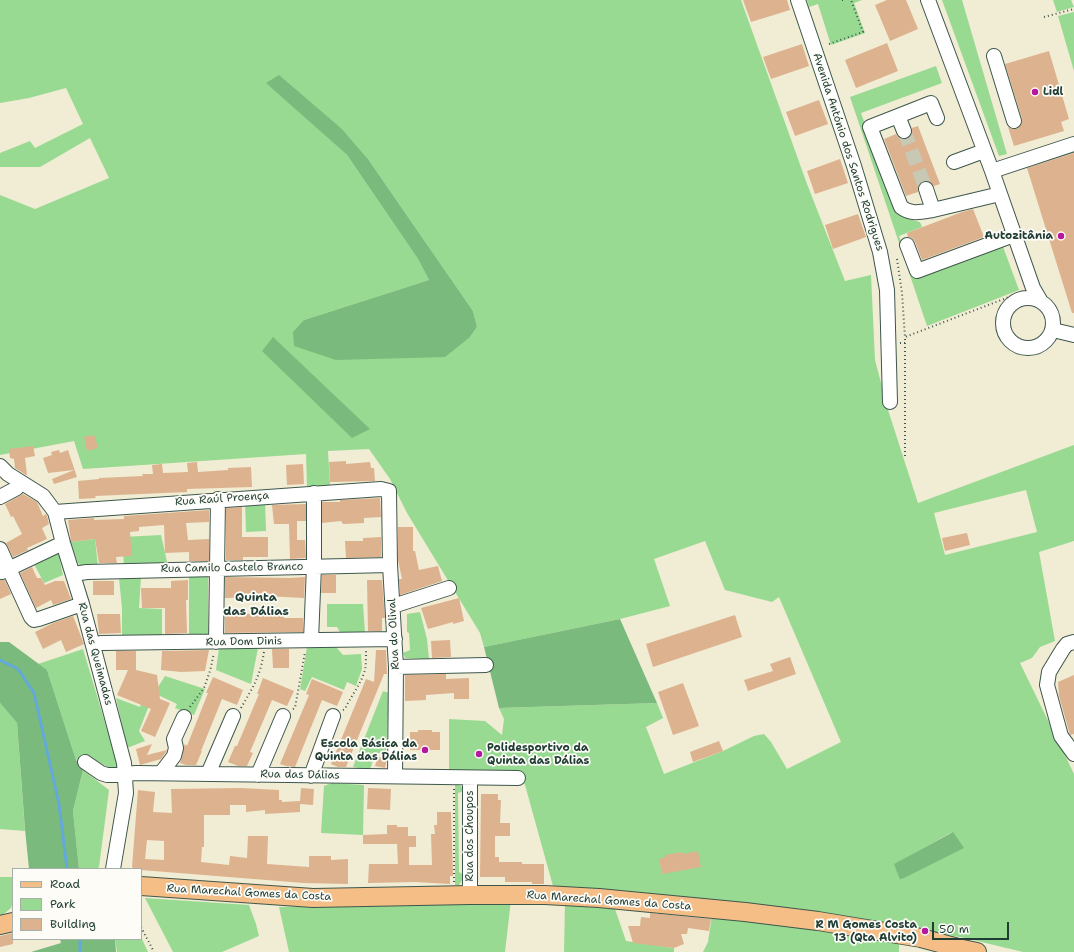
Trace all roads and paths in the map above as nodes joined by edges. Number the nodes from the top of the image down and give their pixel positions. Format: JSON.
{"nodes":[{"id":1,"x":798,"y":0,"type":"edge"},
{"id":2,"x":855,"y":0,"type":"edge"},
{"id":3,"x":928,"y":0,"type":"edge"},
{"id":4,"x":851,"y":1,"type":"edge"},
{"id":5,"x":1074,"y":9,"type":"edge"},
{"id":6,"x":1044,"y":17,"type":"dead end"},
{"id":7,"x":829,"y":44,"type":"dead end"},
{"id":8,"x":994,"y":56,"type":"dead end"},
{"id":9,"x":898,"y":116,"type":"junction"},
{"id":10,"x":936,"y":118,"type":"dead end"},
{"id":11,"x":1014,"y":121,"type":"dead end"},
{"id":12,"x":904,"y":131,"type":"tunnel mouth"},
{"id":13,"x":1074,"y":144,"type":"edge"},
{"id":14,"x":984,"y":151,"type":"junction"},
{"id":15,"x":954,"y":162,"type":"dead end"},
{"id":16,"x":992,"y":171,"type":"junction"},
{"id":17,"x":926,"y":189,"type":"tunnel mouth"},
{"id":18,"x":1000,"y":194,"type":"junction"},
{"id":19,"x":933,"y":210,"type":"junction"},
{"id":20,"x":1014,"y":235,"type":"junction"},
{"id":21,"x":907,"y":245,"type":"dead end"},
{"id":22,"x":897,"y":259,"type":"dead end"},
{"id":23,"x":1033,"y":288,"type":"junction"},
{"id":24,"x":1040,"y":300,"type":"junction"},
{"id":25,"x":1053,"y":330,"type":"junction"},
{"id":26,"x":1074,"y":334,"type":"edge"},
{"id":27,"x":905,"y":337,"type":"junction"},
{"id":28,"x":889,"y":343,"type":"junction"},
{"id":29,"x":905,"y":343,"type":"junction"},
{"id":30,"x":890,"y":402,"type":"dead end"},
{"id":31,"x":905,"y":459,"type":"dead end"},
{"id":32,"x":0,"y":466,"type":"edge"},
{"id":33,"x":17,"y":488,"type":"dead end"},
{"id":34,"x":389,"y":491,"type":"joint"},
{"id":35,"x":314,"y":494,"type":"junction"},
{"id":36,"x":0,"y":497,"type":"edge"},
{"id":37,"x":218,"y":499,"type":"junction"},
{"id":38,"x":55,"y":512,"type":"junction"},
{"id":39,"x":63,"y":544,"type":"junction"},
{"id":40,"x":0,"y":550,"type":"edge"},
{"id":41,"x":390,"y":565,"type":"junction"},
{"id":42,"x":314,"y":566,"type":"junction"},
{"id":43,"x":217,"y":568,"type":"junction"},
{"id":44,"x":4,"y":570,"type":"edge"},
{"id":45,"x":73,"y":574,"type":"junction"},
{"id":46,"x":449,"y":588,"type":"dead end"},
{"id":47,"x":82,"y":604,"type":"junction"},
{"id":48,"x":393,"y":606,"type":"junction"},
{"id":49,"x":367,"y":639,"type":"junction"},
{"id":50,"x":395,"y":639,"type":"junction"},
{"id":51,"x":266,"y":641,"type":"junction"},
{"id":52,"x":309,"y":641,"type":"junction"},
{"id":53,"x":216,"y":642,"type":"junction"},
{"id":54,"x":1074,"y":642,"type":"edge"},
{"id":55,"x":93,"y":645,"type":"junction"},
{"id":56,"x":486,"y":665,"type":"dead end"},
{"id":57,"x":396,"y":667,"type":"junction"},
{"id":58,"x":233,"y":716,"type":"joint"},
{"id":59,"x":283,"y":716,"type":"joint"},
{"id":60,"x":333,"y":716,"type":"joint"},
{"id":61,"x":184,"y":717,"type":"joint"},
{"id":62,"x":1074,"y":754,"type":"edge"},
{"id":63,"x":85,"y":762,"type":"dead end"},
{"id":64,"x":161,"y":773,"type":"junction"},
{"id":65,"x":126,"y":774,"type":"junction"},
{"id":66,"x":208,"y":774,"type":"junction"},
{"id":67,"x":258,"y":775,"type":"junction"},
{"id":68,"x":311,"y":776,"type":"junction"},
{"id":69,"x":395,"y":776,"type":"junction"},
{"id":70,"x":454,"y":778,"type":"junction"},
{"id":71,"x":470,"y":778,"type":"junction"},
{"id":72,"x":518,"y":778,"type":"dead end"},
{"id":73,"x":113,"y":868,"type":"edge"},
{"id":74,"x":142,"y":886,"type":"edge"},
{"id":75,"x":462,"y":895,"type":"junction"},
{"id":76,"x":12,"y":922,"type":"edge"},
{"id":77,"x":0,"y":925,"type":"edge"},
{"id":78,"x":142,"y":929,"type":"edge"},
{"id":79,"x":154,"y":952,"type":"edge"},
{"id":80,"x":977,"y":952,"type":"edge"}],
"edges":[{"from":1,"to":28,"type":"street","name":"Avenida António dos Santos Rodrigues"},
{"from":2,"to":4,"type":"path"},
{"from":3,"to":14,"type":"street"},
{"from":4,"to":7,"type":"path"},
{"from":5,"to":6,"type":"path"},
{"from":8,"to":11,"type":"street"},
{"from":9,"to":10,"type":"street"},
{"from":9,"to":12,"type":"street"},
{"from":9,"to":19,"type":"street"},
{"from":13,"to":16,"type":"street"},
{"from":14,"to":15,"type":"street"},
{"from":14,"to":16,"type":"street"},
{"from":16,"to":18,"type":"street"},
{"from":17,"to":19,"type":"street"},
{"from":18,"to":19,"type":"street"},
{"from":18,"to":20,"type":"street"},
{"from":20,"to":21,"type":"street"},
{"from":20,"to":23,"type":"street"},
{"from":22,"to":27,"type":"path"},
{"from":23,"to":24,"type":"street"},
{"from":23,"to":27,"type":"path"},
{"from":24,"to":25,"type":"street"},
{"from":24,"to":25,"type":"street"},
{"from":25,"to":26,"type":"street"},
{"from":27,"to":29,"type":"path"},
{"from":28,"to":29,"type":"path"},
{"from":28,"to":30,"type":"street","name":"Avenida António dos Santos Rodrigues"},
{"from":29,"to":31,"type":"path"},
{"from":32,"to":38,"type":"street","name":"Rua das Queimadas"},
{"from":33,"to":36,"type":"street"},
{"from":34,"to":35,"type":"street","name":"Rua Raúl Proença"},
{"from":34,"to":41,"type":"street","name":"Rua do Olival"},
{"from":35,"to":37,"type":"street","name":"Rua Raúl Proença"},
{"from":35,"to":42,"type":"street"},
{"from":37,"to":38,"type":"street","name":"Rua Raúl Proença"},
{"from":37,"to":43,"type":"street"},
{"from":38,"to":39,"type":"street","name":"Rua das Queimadas"},
{"from":39,"to":44,"type":"street"},
{"from":39,"to":45,"type":"street","name":"Rua das Queimadas"},
{"from":40,"to":44,"type":"street"},
{"from":41,"to":42,"type":"street","name":"Rua Camilo Castelo Branco"},
{"from":41,"to":48,"type":"street","name":"Rua do Olival"},
{"from":42,"to":43,"type":"street","name":"Rua Camilo Castelo Branco"},
{"from":42,"to":52,"type":"street"},
{"from":43,"to":45,"type":"street","name":"Rua Camilo Castelo Branco"},
{"from":43,"to":53,"type":"street"},
{"from":44,"to":47,"type":"street"},
{"from":45,"to":47,"type":"street","name":"Rua das Queimadas"},
{"from":46,"to":48,"type":"street"},
{"from":47,"to":55,"type":"street","name":"Rua das Queimadas"},
{"from":48,"to":50,"type":"street","name":"Rua do Olival"},
{"from":49,"to":50,"type":"street","name":"Rua Dom Dinis"},
{"from":49,"to":52,"type":"street","name":"Rua Dom Dinis"},
{"from":49,"to":60,"type":"path"},
{"from":50,"to":57,"type":"street","name":"Rua do Olival"},
{"from":51,"to":52,"type":"street","name":"Rua Dom Dinis"},
{"from":51,"to":53,"type":"street","name":"Rua Dom Dinis"},
{"from":51,"to":58,"type":"path"},
{"from":52,"to":59,"type":"path"},
{"from":53,"to":55,"type":"street","name":"Rua Dom Dinis"},
{"from":53,"to":61,"type":"path"},
{"from":54,"to":62,"type":"street"},
{"from":55,"to":65,"type":"street","name":"Rua das Queimadas"},
{"from":56,"to":57,"type":"street"},
{"from":57,"to":69,"type":"street","name":"Rua do Olival"},
{"from":58,"to":66,"type":"street"},
{"from":59,"to":67,"type":"street"},
{"from":60,"to":68,"type":"street"},
{"from":61,"to":64,"type":"street"},
{"from":63,"to":65,"type":"street","name":"Rua das Dálias"},
{"from":64,"to":65,"type":"street","name":"Rua das Dálias"},
{"from":64,"to":66,"type":"street","name":"Rua das Dálias"},
{"from":65,"to":73,"type":"street","name":"Rua das Queimadas"},
{"from":66,"to":67,"type":"street","name":"Rua das Dálias"},
{"from":67,"to":68,"type":"street","name":"Rua das Dálias"},
{"from":68,"to":69,"type":"street","name":"Rua das Dálias"},
{"from":69,"to":70,"type":"street","name":"Rua das Dálias"},
{"from":70,"to":71,"type":"street","name":"Rua das Dálias"},
{"from":70,"to":75,"type":"path"},
{"from":71,"to":72,"type":"street","name":"Rua das Dálias"},
{"from":71,"to":75,"type":"street","name":"Rua dos Choupos"},
{"from":74,"to":75,"type":"main road","name":"Rua Marechal Gomes da Costa"},
{"from":75,"to":80,"type":"main road","name":"Rua Marechal Gomes da Costa"},
{"from":76,"to":77,"type":"main road"},
{"from":78,"to":79,"type":"path"}]}
